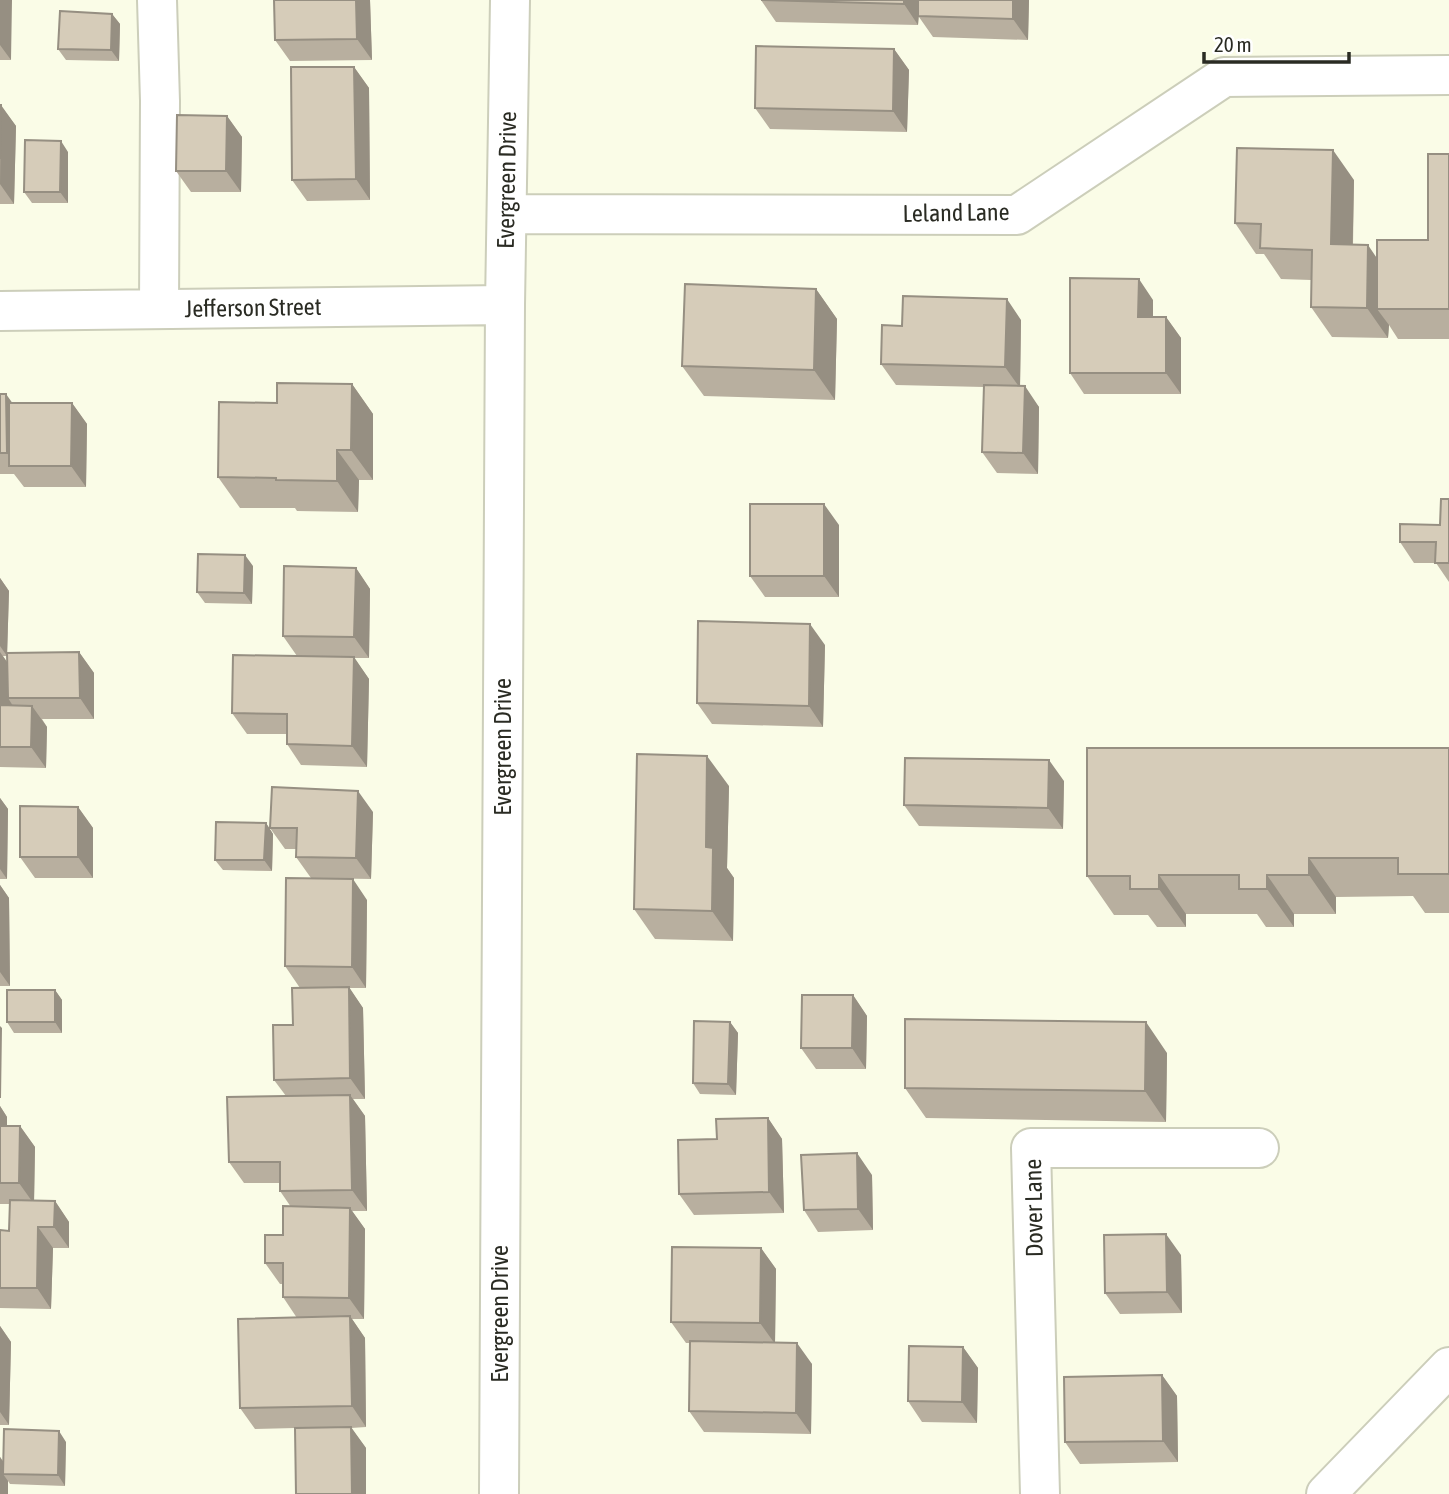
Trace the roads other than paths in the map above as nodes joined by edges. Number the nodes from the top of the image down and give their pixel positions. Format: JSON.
{"nodes":[{"id":1,"x":157,"y":0,"type":"edge"},
{"id":2,"x":510,"y":0,"type":"edge"},
{"id":3,"x":1449,"y":75,"type":"edge"},
{"id":4,"x":507,"y":214,"type":"junction"},
{"id":5,"x":505,"y":305,"type":"junction"},
{"id":6,"x":159,"y":309,"type":"junction"},
{"id":7,"x":0,"y":311,"type":"edge"},
{"id":8,"x":1259,"y":1148,"type":"dead end"},
{"id":9,"x":1449,"y":1367,"type":"edge"},
{"id":10,"x":499,"y":1494,"type":"edge"},
{"id":11,"x":1040,"y":1494,"type":"edge"},
{"id":12,"x":1326,"y":1494,"type":"edge"}],
"edges":[{"from":1,"to":6,"type":"street"},
{"from":2,"to":4,"type":"street","name":"Evergreen Drive"},
{"from":3,"to":4,"type":"street","name":"Leland Lane"},
{"from":4,"to":5,"type":"street","name":"Evergreen Drive"},
{"from":5,"to":6,"type":"street","name":"Jefferson Street"},
{"from":5,"to":10,"type":"street","name":"Evergreen Drive"},
{"from":6,"to":7,"type":"street","name":"Jefferson Street"},
{"from":8,"to":11,"type":"street","name":"Dover Lane"},
{"from":9,"to":12,"type":"street"}]}
